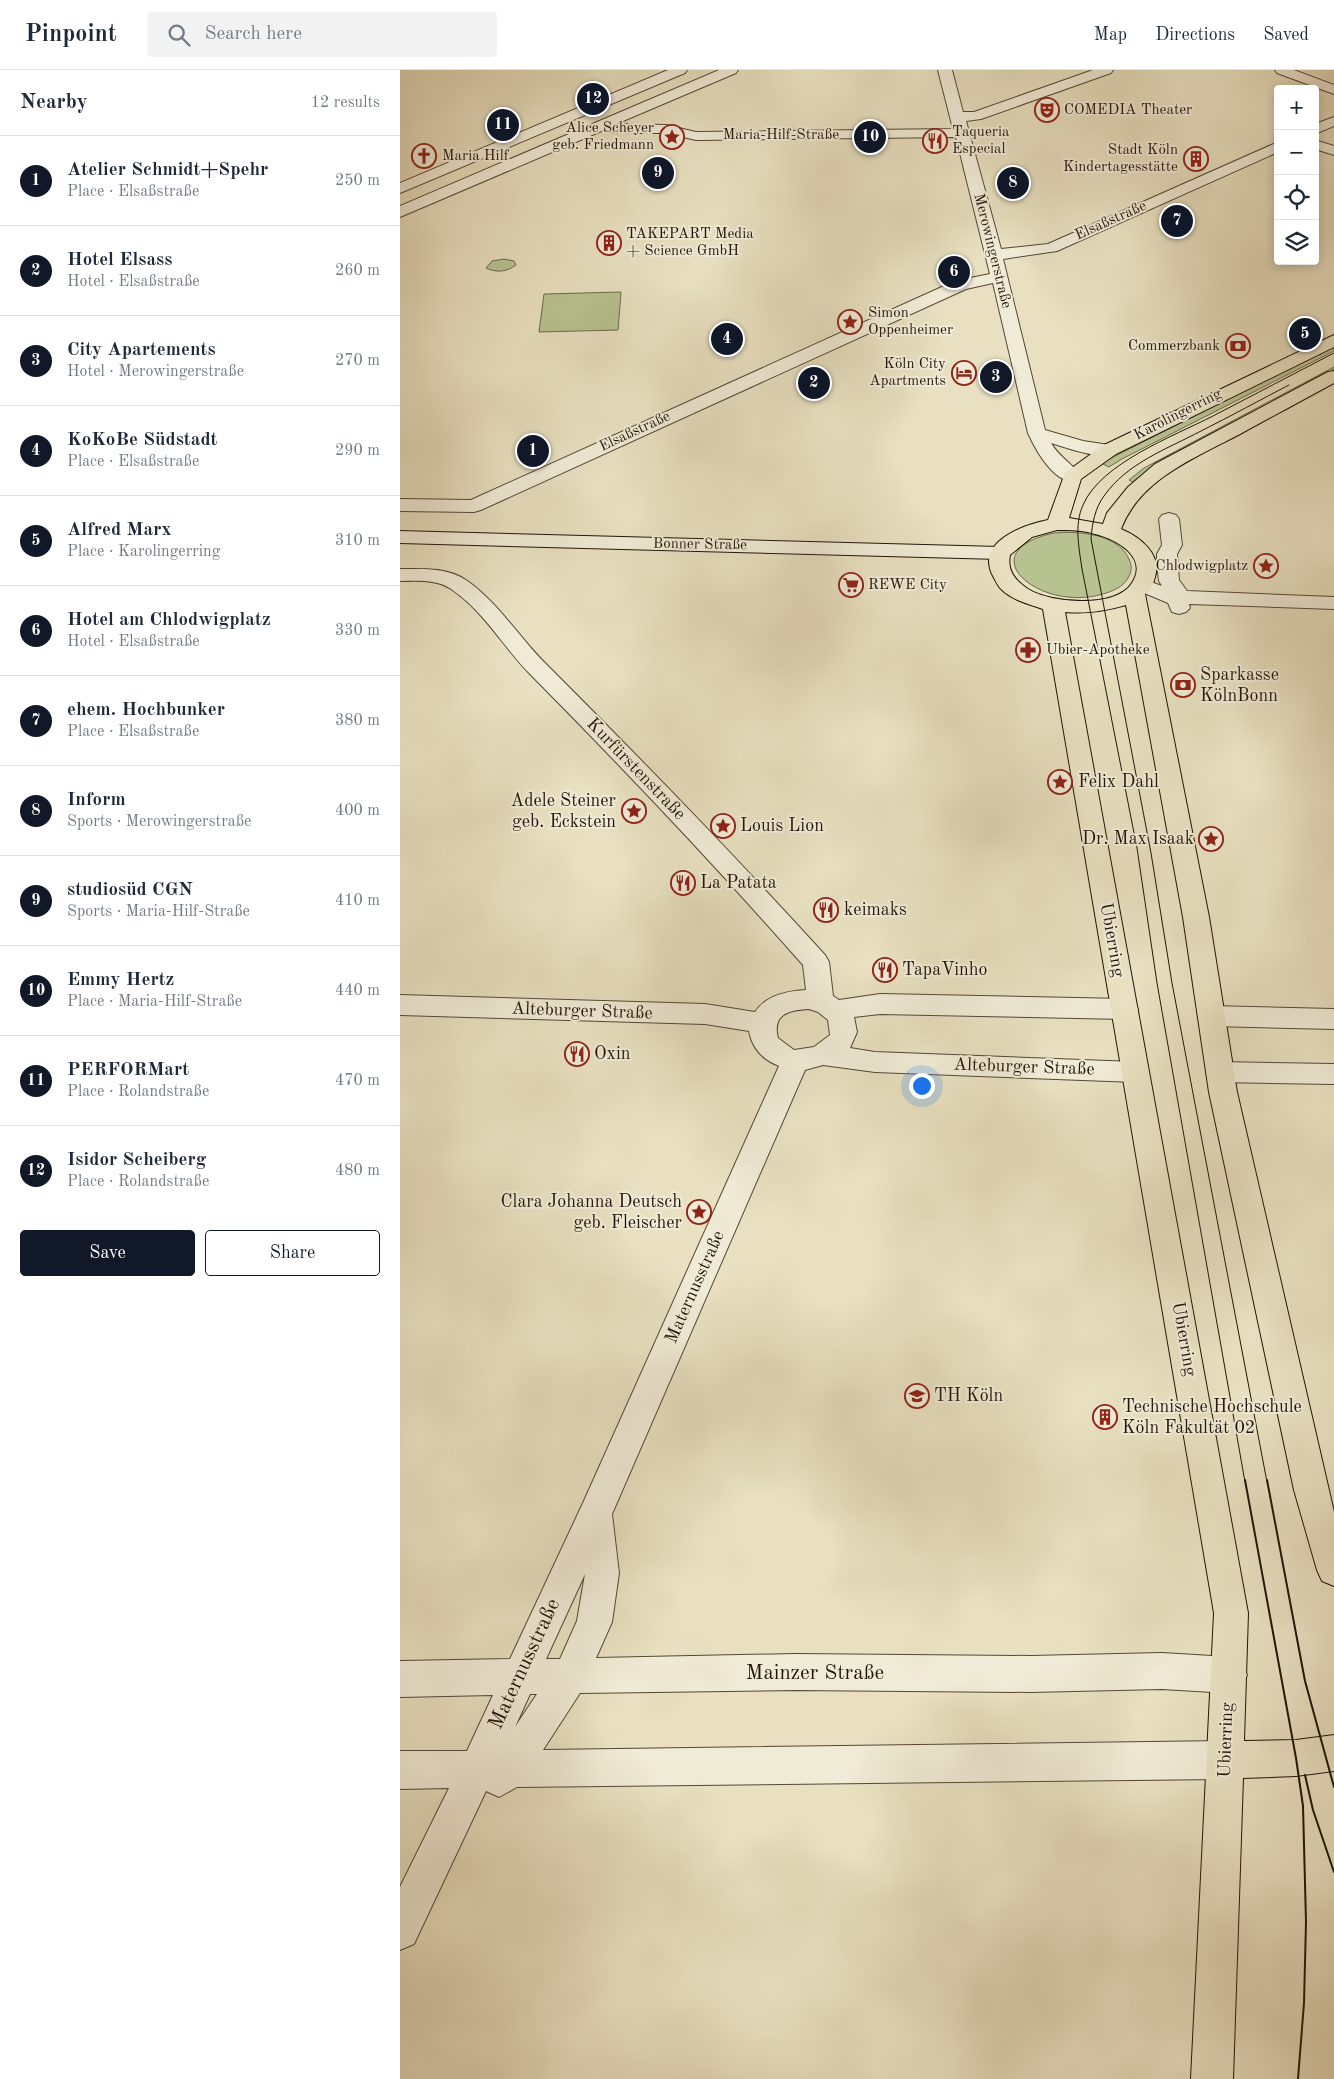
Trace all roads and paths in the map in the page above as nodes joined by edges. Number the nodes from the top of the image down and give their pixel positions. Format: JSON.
{"nodes":[{"id":1,"x":680,"y":70,"type":"edge"},
{"id":2,"x":731,"y":70,"type":"edge"},
{"id":3,"x":945,"y":70,"type":"edge"},
{"id":4,"x":1106,"y":70,"type":"edge"},
{"id":5,"x":1282,"y":70,"type":"edge"},
{"id":6,"x":1334,"y":90,"type":"edge"},
{"id":7,"x":957,"y":117,"type":"junction"},
{"id":8,"x":1334,"y":121,"type":"edge"},
{"id":9,"x":603,"y":125,"type":"junction"},
{"id":10,"x":546,"y":127,"type":"junction"},
{"id":11,"x":1319,"y":128,"type":"edge"},
{"id":12,"x":961,"y":133,"type":"junction"},
{"id":13,"x":573,"y":138,"type":"junction"},
{"id":14,"x":1319,"y":145,"type":"edge"},
{"id":15,"x":1274,"y":148,"type":"edge"},
{"id":16,"x":1334,"y":151,"type":"edge"},
{"id":17,"x":400,"y":188,"type":"edge"},
{"id":18,"x":400,"y":212,"type":"edge"},
{"id":19,"x":994,"y":255,"type":"junction"},
{"id":20,"x":999,"y":277,"type":"junction"},
{"id":21,"x":1334,"y":340,"type":"edge"},
{"id":22,"x":1334,"y":376,"type":"edge"},
{"id":23,"x":1037,"y":433,"type":"junction"},
{"id":24,"x":1109,"y":450,"type":"junction"},
{"id":25,"x":1072,"y":477,"type":"junction"},
{"id":26,"x":400,"y":505,"type":"edge"},
{"id":27,"x":1169,"y":519,"type":"dead end"},
{"id":28,"x":1056,"y":524,"type":"junction"},
{"id":29,"x":1110,"y":531,"type":"junction"},
{"id":30,"x":400,"y":537,"type":"edge"},
{"id":31,"x":1000,"y":553,"type":"junction"},
{"id":32,"x":406,"y":575,"type":"edge"},
{"id":33,"x":1138,"y":589,"type":"junction"},
{"id":34,"x":1334,"y":604,"type":"edge"},
{"id":35,"x":1179,"y":605,"type":"junction"},
{"id":36,"x":1053,"y":606,"type":"junction"},
{"id":37,"x":400,"y":1005,"type":"edge"},
{"id":38,"x":828,"y":1006,"type":"junction"},
{"id":39,"x":1125,"y":1009,"type":"junction"},
{"id":40,"x":1211,"y":1016,"type":"junction"},
{"id":41,"x":1334,"y":1019,"type":"edge"},
{"id":42,"x":762,"y":1023,"type":"junction"},
{"id":43,"x":810,"y":1058,"type":"junction"},
{"id":44,"x":1135,"y":1072,"type":"junction"},
{"id":45,"x":1220,"y":1072,"type":"junction"},
{"id":46,"x":1334,"y":1074,"type":"edge"},
{"id":47,"x":595,"y":1514,"type":"junction"},
{"id":48,"x":1334,"y":1570,"type":"edge"},
{"id":49,"x":1229,"y":1675,"type":"junction"},
{"id":50,"x":570,"y":1677,"type":"junction"},
{"id":51,"x":518,"y":1678,"type":"junction"},
{"id":52,"x":400,"y":1679,"type":"edge"},
{"id":53,"x":1334,"y":1753,"type":"edge"},
{"id":54,"x":1225,"y":1760,"type":"junction"},
{"id":55,"x":492,"y":1769,"type":"junction"},
{"id":56,"x":400,"y":1770,"type":"edge"},
{"id":57,"x":400,"y":1930,"type":"edge"},
{"id":58,"x":1212,"y":2079,"type":"edge"}],
"edges":[{"from":1,"to":10,"type":"street"},
{"from":2,"to":9,"type":"street"},
{"from":3,"to":7,"type":"street","name":"Merowingerstraße"},
{"from":4,"to":7,"type":"street"},
{"from":5,"to":6,"type":"street"},
{"from":7,"to":12,"type":"street","name":"Merowingerstraße"},
{"from":8,"to":11,"type":"street"},
{"from":9,"to":12,"type":"street","name":"Maria-Hilf-Straße"},
{"from":9,"to":13,"type":"street"},
{"from":10,"to":13,"type":"street"},
{"from":10,"to":17,"type":"street"},
{"from":12,"to":19,"type":"street","name":"Merowingerstraße"},
{"from":13,"to":18,"type":"street"},
{"from":14,"to":16,"type":"street"},
{"from":15,"to":19,"type":"street","name":"Elsaßstraße"},
{"from":19,"to":20,"type":"street","name":"Merowingerstraße"},
{"from":20,"to":23,"type":"street","name":"Merowingerstraße"},
{"from":20,"to":26,"type":"street","name":"Elsaßstraße"},
{"from":21,"to":24,"type":"main road","name":"Karolingerring"},
{"from":22,"to":29,"type":"main road"},
{"from":23,"to":24,"type":"street"},
{"from":23,"to":25,"type":"street","name":"Merowingerstraße"},
{"from":24,"to":25,"type":"main road","name":"Karolingerring"},
{"from":25,"to":28,"type":"main road"},
{"from":27,"to":35,"type":"street"},
{"from":28,"to":29,"type":"main road"},
{"from":28,"to":31,"type":"main road"},
{"from":29,"to":33,"type":"main road"},
{"from":30,"to":31,"type":"street","name":"Bonner Straße"},
{"from":31,"to":36,"type":"main road"},
{"from":32,"to":38,"type":"street","name":"Kurfürstenstraße"},
{"from":33,"to":35,"type":"street"},
{"from":33,"to":36,"type":"main road"},
{"from":33,"to":40,"type":"main road"},
{"from":34,"to":35,"type":"street"},
{"from":36,"to":39,"type":"main road","name":"Ubierring"},
{"from":37,"to":42,"type":"street","name":"Alteburger Straße"},
{"from":38,"to":39,"type":"street"},
{"from":38,"to":42,"type":"street"},
{"from":38,"to":43,"type":"street"},
{"from":39,"to":44,"type":"main road","name":"Ubierring"},
{"from":40,"to":41,"type":"street"},
{"from":40,"to":45,"type":"main road"},
{"from":42,"to":43,"type":"street","name":"Alteburger Straße"},
{"from":43,"to":44,"type":"street","name":"Alteburger Straße"},
{"from":43,"to":47,"type":"street","name":"Maternusstraße"},
{"from":44,"to":49,"type":"main road","name":"Ubierring"},
{"from":45,"to":46,"type":"street"},
{"from":45,"to":48,"type":"main road"},
{"from":47,"to":50,"type":"street","name":"Maternusstraße"},
{"from":47,"to":51,"type":"street","name":"Maternusstraße"},
{"from":49,"to":50,"type":"street","name":"Mainzer Straße"},
{"from":49,"to":54,"type":"main road","name":"Ubierring"},
{"from":50,"to":51,"type":"street","name":"Mainzer Straße"},
{"from":50,"to":55,"type":"street","name":"Maternusstraße"},
{"from":51,"to":52,"type":"street","name":"Mainzer Straße"},
{"from":51,"to":55,"type":"street","name":"Maternusstraße"},
{"from":53,"to":54,"type":"main road"},
{"from":54,"to":55,"type":"street"},
{"from":54,"to":58,"type":"main road","name":"Ubierring"},
{"from":55,"to":56,"type":"street"},
{"from":55,"to":57,"type":"street","name":"Maternusstraße"}]}
